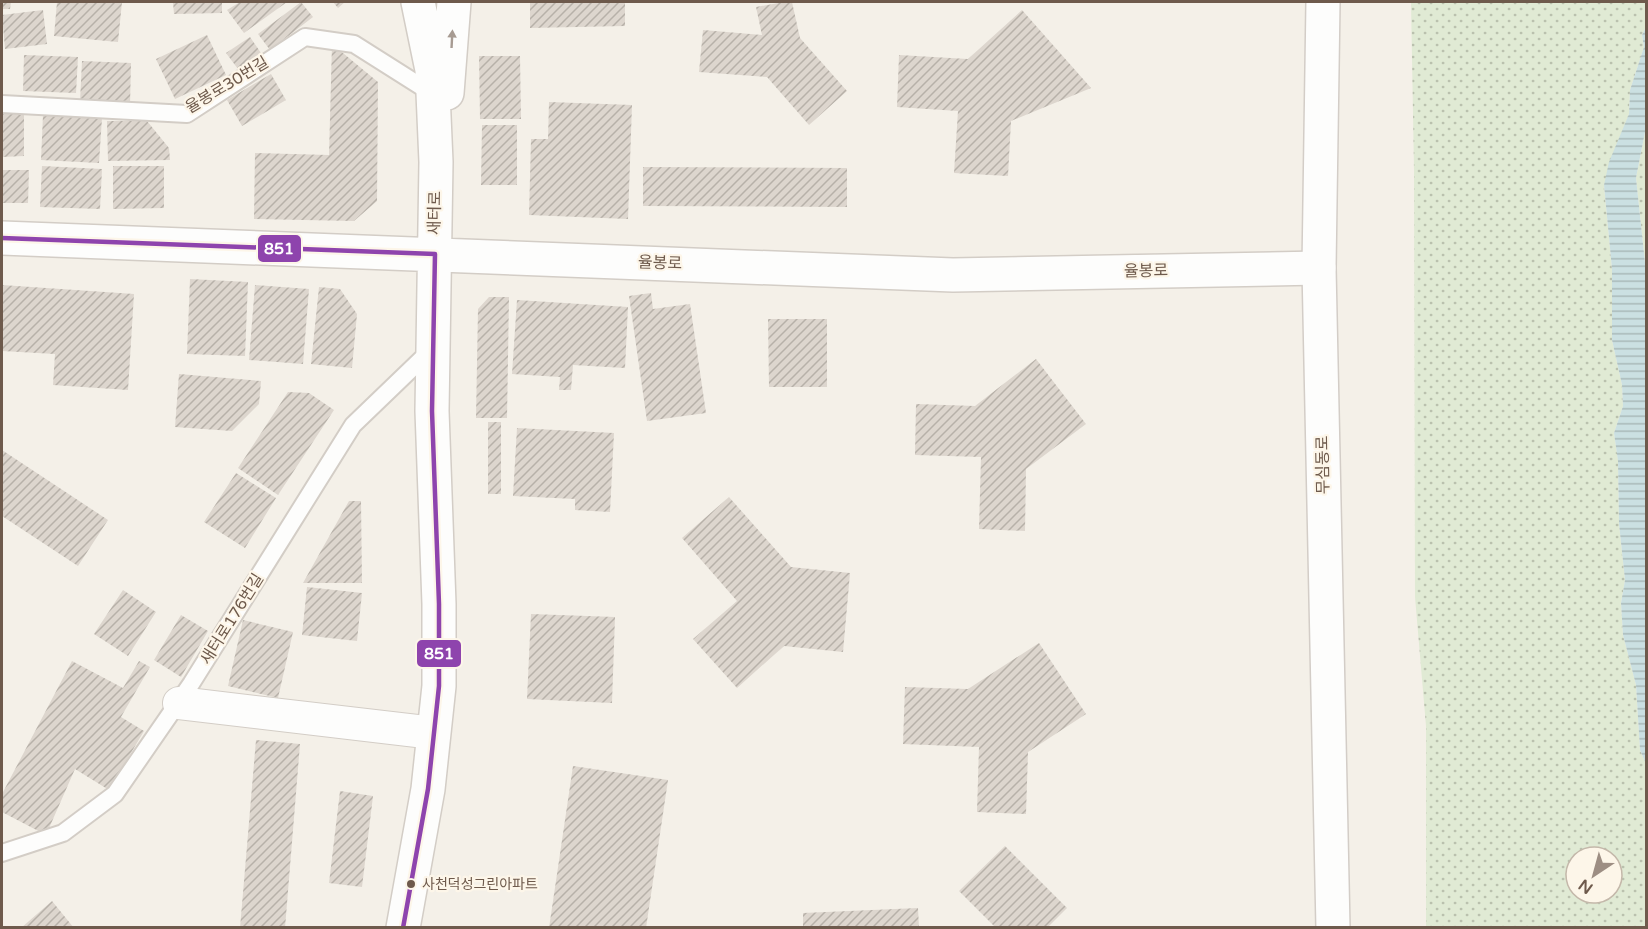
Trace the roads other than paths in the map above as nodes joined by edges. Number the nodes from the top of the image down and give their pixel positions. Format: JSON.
{"nodes":[{"id":1,"x":418,"y":2,"type":"edge"},
{"id":2,"x":454,"y":2,"type":"edge"},
{"id":3,"x":1323,"y":2,"type":"edge"},
{"id":4,"x":433,"y":93,"type":"junction"},
{"id":5,"x":2,"y":104,"type":"edge"},
{"id":6,"x":436,"y":202,"type":"junction"},
{"id":7,"x":2,"y":238,"type":"edge"},
{"id":8,"x":435,"y":254,"type":"junction"},
{"id":9,"x":1319,"y":268,"type":"junction"},
{"id":10,"x":433,"y":348,"type":"junction"},
{"id":11,"x":179,"y":703,"type":"junction"},
{"id":12,"x":434,"y":733,"type":"junction"},
{"id":13,"x":2,"y":853,"type":"edge"},
{"id":14,"x":403,"y":927,"type":"edge"},
{"id":15,"x":1333,"y":927,"type":"edge"}],
"edges":[{"from":1,"to":4,"type":"street","name":"새터로"},
{"from":6,"to":2,"type":"street","one_way":true},
{"from":3,"to":9,"type":"street","name":"무심동로"},
{"from":4,"to":5,"type":"lane","name":"율봉로30번길"},
{"from":4,"to":6,"type":"street","name":"새터로"},
{"from":6,"to":8,"type":"street","name":"새터로"},
{"from":7,"to":8,"type":"street","name":"율봉로"},
{"from":8,"to":9,"type":"street","name":"율봉로"},
{"from":8,"to":10,"type":"street","name":"새터로"},
{"from":9,"to":15,"type":"street","name":"무심동로"},
{"from":10,"to":11,"type":"lane","name":"새터로176번길"},
{"from":10,"to":12,"type":"street","name":"새터로"},
{"from":11,"to":12,"type":"street"},
{"from":11,"to":13,"type":"lane","name":"새터로176번길"},
{"from":12,"to":14,"type":"street","name":"새터로"}]}
